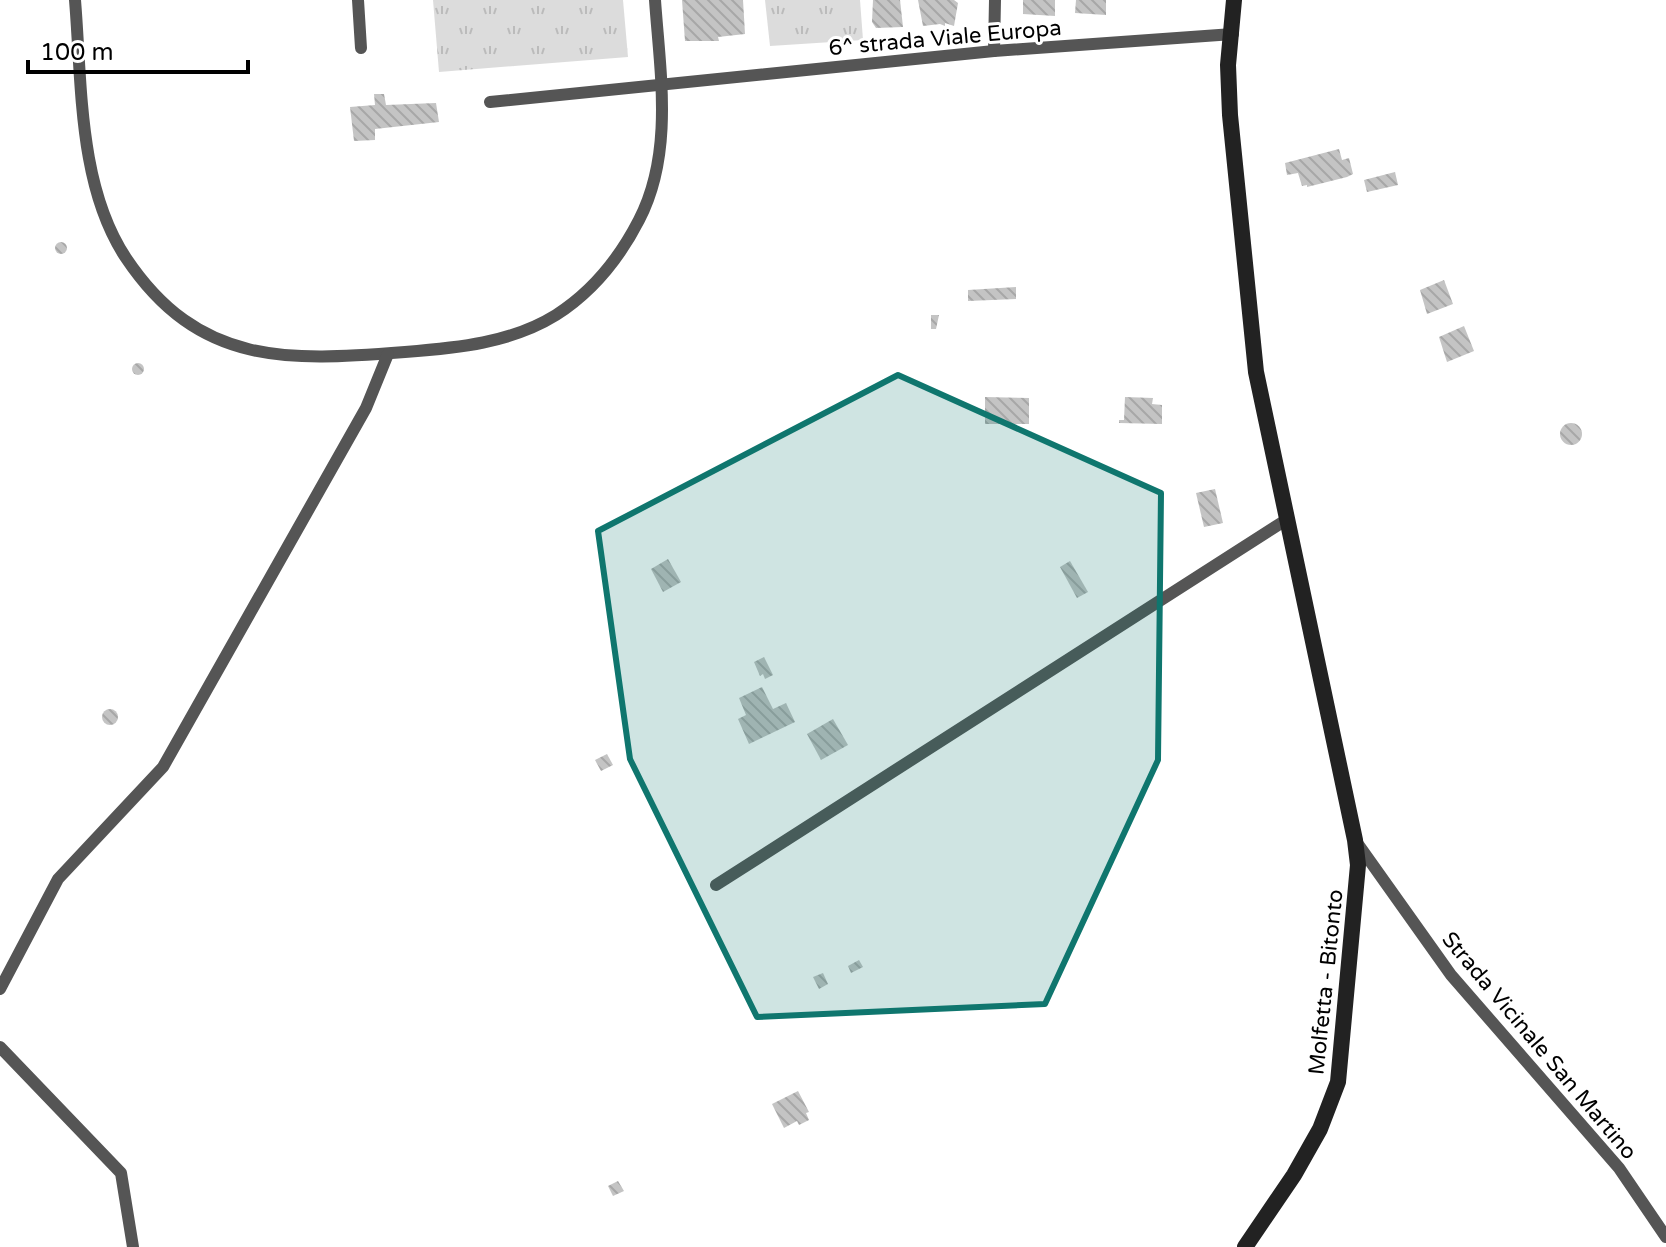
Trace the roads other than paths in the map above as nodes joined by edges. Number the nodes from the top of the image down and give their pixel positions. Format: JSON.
{"nodes":[{"id":1,"x":75,"y":0,"type":"edge"},
{"id":2,"x":358,"y":0,"type":"edge"},
{"id":3,"x":655,"y":0,"type":"edge"},
{"id":4,"x":995,"y":0,"type":"edge"},
{"id":5,"x":1234,"y":0,"type":"edge"},
{"id":6,"x":1233,"y":34,"type":"junction"},
{"id":7,"x":361,"y":48,"type":"dead end"},
{"id":8,"x":994,"y":51,"type":"junction"},
{"id":9,"x":661,"y":84,"type":"junction"},
{"id":10,"x":490,"y":102,"type":"dead end"},
{"id":11,"x":388,"y":354,"type":"junction"},
{"id":12,"x":1286,"y":520,"type":"junction"},
{"id":13,"x":1355,"y":840,"type":"junction"},
{"id":14,"x":716,"y":885,"type":"dead end"},
{"id":15,"x":0,"y":989,"type":"edge"},
{"id":16,"x":0,"y":1047,"type":"edge"},
{"id":17,"x":1666,"y":1237,"type":"edge"},
{"id":18,"x":133,"y":1247,"type":"edge"},
{"id":19,"x":1245,"y":1247,"type":"edge"}],
"edges":[{"from":1,"to":11,"type":"street"},
{"from":2,"to":7,"type":"street"},
{"from":3,"to":9,"type":"street"},
{"from":4,"to":8,"type":"street"},
{"from":5,"to":6,"type":"street","name":"Molfetta - Bitonto"},
{"from":6,"to":8,"type":"street","name":"6^ strada Viale Europa"},
{"from":6,"to":12,"type":"street","name":"Molfetta - Bitonto"},
{"from":8,"to":9,"type":"street","name":"6^ strada Viale Europa"},
{"from":9,"to":10,"type":"street","name":"6^ strada Viale Europa"},
{"from":9,"to":11,"type":"street"},
{"from":11,"to":15,"type":"street"},
{"from":12,"to":13,"type":"street","name":"Molfetta - Bitonto"},
{"from":12,"to":14,"type":"street"},
{"from":13,"to":17,"type":"street","name":"Strada Vicinale San Martino"},
{"from":13,"to":19,"type":"street","name":"Molfetta - Bitonto"},
{"from":16,"to":18,"type":"street"}]}
